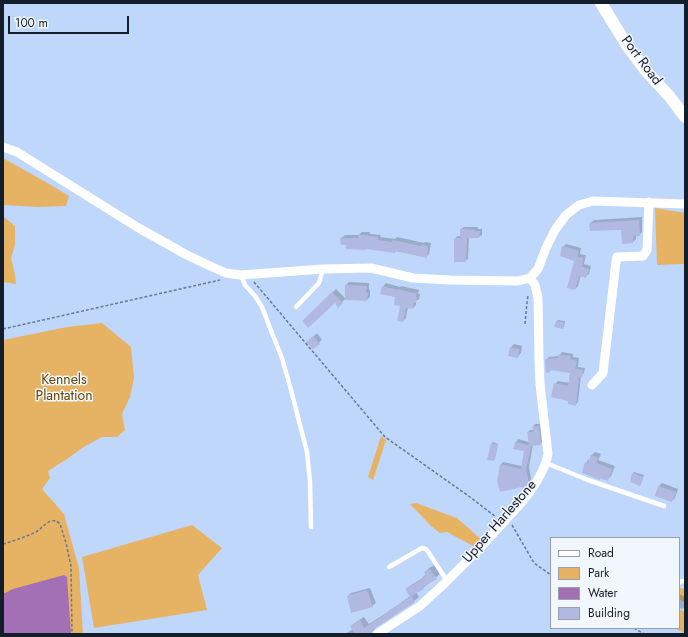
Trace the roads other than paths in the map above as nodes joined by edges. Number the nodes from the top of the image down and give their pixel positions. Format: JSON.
{"nodes":[{"id":1,"x":602,"y":3,"type":"edge"},
{"id":2,"x":685,"y":117,"type":"edge"},
{"id":3,"x":3,"y":147,"type":"edge"},
{"id":4,"x":649,"y":202,"type":"junction"},
{"id":5,"x":685,"y":204,"type":"edge"},
{"id":6,"x":323,"y":269,"type":"junction"},
{"id":7,"x":244,"y":275,"type":"junction"},
{"id":8,"x":532,"y":280,"type":"junction"},
{"id":9,"x":296,"y":307,"type":"dead end"},
{"id":10,"x":592,"y":384,"type":"dead end"},
{"id":11,"x":546,"y":464,"type":"junction"},
{"id":12,"x":664,"y":506,"type":"dead end"},
{"id":13,"x":311,"y":527,"type":"dead end"},
{"id":14,"x":389,"y":568,"type":"dead end"},
{"id":15,"x":447,"y":581,"type":"junction"},
{"id":16,"x":377,"y":634,"type":"edge"}],
"edges":[{"from":1,"to":2,"type":"street","name":"Port Road"},
{"from":3,"to":7,"type":"street"},
{"from":4,"to":5,"type":"street"},
{"from":4,"to":8,"type":"street"},
{"from":4,"to":10,"type":"street"},
{"from":6,"to":7,"type":"street"},
{"from":6,"to":8,"type":"street"},
{"from":6,"to":9,"type":"lane"},
{"from":7,"to":13,"type":"lane"},
{"from":8,"to":11,"type":"street","name":"Upper Harlestone"},
{"from":11,"to":12,"type":"lane"},
{"from":11,"to":15,"type":"street","name":"Upper Harlestone"},
{"from":14,"to":15,"type":"lane"},
{"from":15,"to":16,"type":"street","name":"Upper Harlestone"}]}
